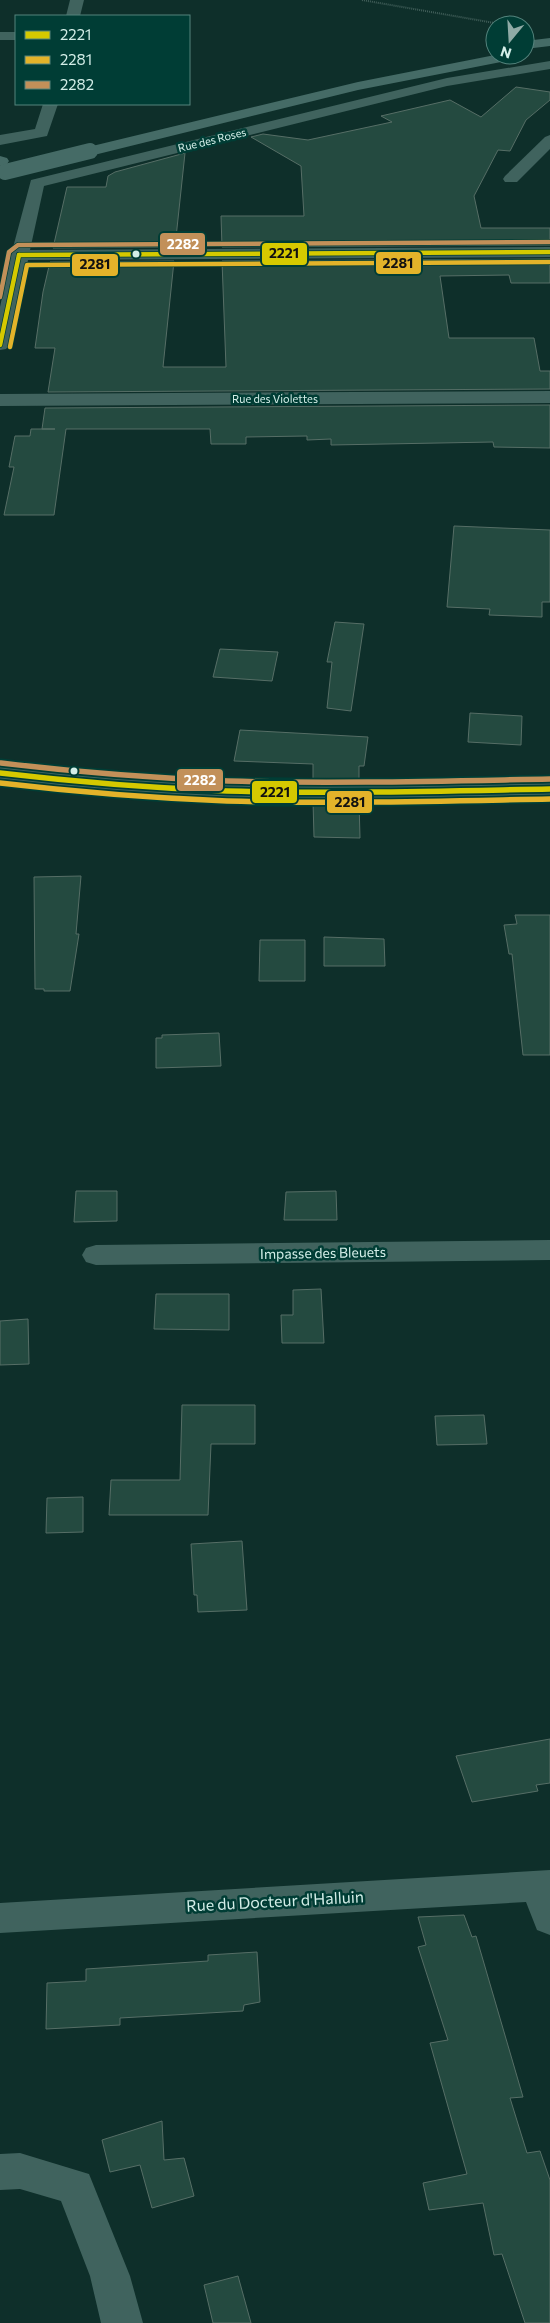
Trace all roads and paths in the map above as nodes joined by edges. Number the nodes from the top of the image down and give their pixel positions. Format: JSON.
{"nodes":[{"id":1,"x":77,"y":0,"type":"edge"},
{"id":2,"x":362,"y":0,"type":"edge"},
{"id":3,"x":73,"y":15,"type":"edge"},
{"id":4,"x":485,"y":21,"type":"edge"},
{"id":5,"x":0,"y":36,"type":"edge"},
{"id":6,"x":15,"y":36,"type":"edge"},
{"id":7,"x":550,"y":42,"type":"edge"},
{"id":8,"x":535,"y":44,"type":"edge"},
{"id":9,"x":550,"y":50,"type":"edge"},
{"id":10,"x":485,"y":52,"type":"edge"},
{"id":11,"x":535,"y":52,"type":"edge"},
{"id":12,"x":485,"y":60,"type":"edge"},
{"id":13,"x":550,"y":65,"type":"edge"},
{"id":14,"x":50,"y":105,"type":"edge"},
{"id":15,"x":0,"y":140,"type":"edge"},
{"id":16,"x":550,"y":140,"type":"edge"},
{"id":17,"x":86,"y":147,"type":"junction"},
{"id":18,"x":1,"y":167,"type":"edge"},
{"id":19,"x":511,"y":179,"type":"dead end"},
{"id":20,"x":550,"y":252,"type":"edge"},
{"id":21,"x":19,"y":255,"type":"junction"},
{"id":22,"x":4,"y":304,"type":"edge"},
{"id":23,"x":0,"y":345,"type":"edge"},
{"id":24,"x":550,"y":397,"type":"edge"},
{"id":25,"x":0,"y":400,"type":"edge"},
{"id":26,"x":0,"y":773,"type":"edge"},
{"id":27,"x":550,"y":789,"type":"edge"},
{"id":28,"x":550,"y":1250,"type":"edge"},
{"id":29,"x":96,"y":1255,"type":"dead end"},
{"id":30,"x":545,"y":1886,"type":"edge"},
{"id":31,"x":0,"y":1918,"type":"edge"},
{"id":32,"x":550,"y":1919,"type":"edge"},
{"id":33,"x":0,"y":2172,"type":"edge"},
{"id":34,"x":122,"y":2323,"type":"edge"}],
"edges":[{"from":1,"to":3,"type":"street"},
{"from":2,"to":4,"type":"path"},
{"from":5,"to":6,"type":"street"},
{"from":7,"to":8,"type":"highway"},
{"from":9,"to":11,"type":"highway"},
{"from":10,"to":17,"type":"highway"},
{"from":12,"to":17,"type":"highway"},
{"from":13,"to":21,"type":"street","name":"Rue des Roses"},
{"from":14,"to":15,"type":"street"},
{"from":16,"to":19,"type":"street"},
{"from":17,"to":18,"type":"highway","bridge":true},
{"from":20,"to":21,"type":"street"},
{"from":21,"to":22,"type":"street","name":"Rue des Roses"},
{"from":22,"to":23,"type":"street","name":"Rue des Roses"},
{"from":24,"to":25,"type":"street","name":"Rue des Violettes"},
{"from":26,"to":27,"type":"street"},
{"from":28,"to":29,"type":"street","name":"Impasse des Bleuets"},
{"from":30,"to":31,"type":"street","name":"Rue du Docteur d'Halluin"},
{"from":30,"to":32,"type":"street"},
{"from":33,"to":34,"type":"street"}]}
